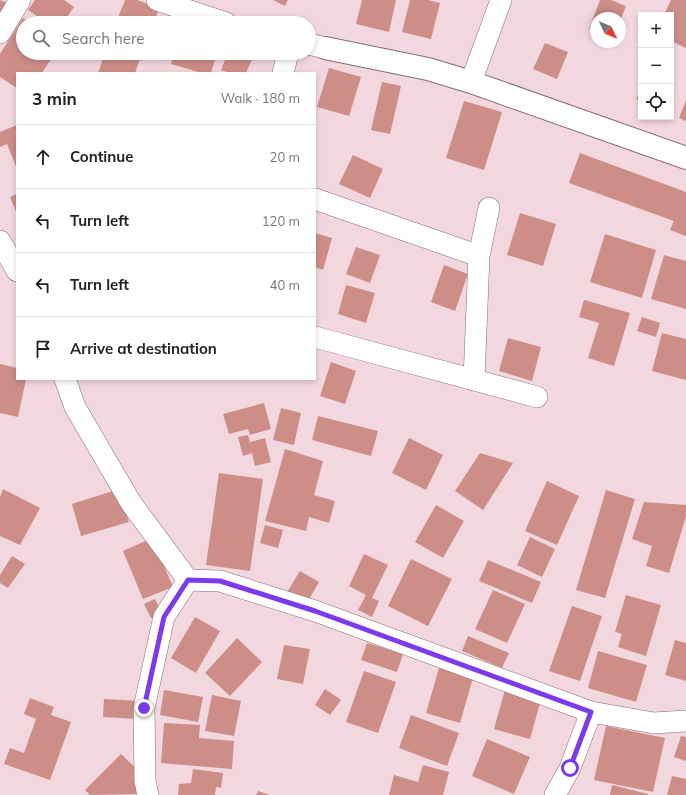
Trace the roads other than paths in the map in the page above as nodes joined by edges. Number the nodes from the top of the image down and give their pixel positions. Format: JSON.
{"nodes":[{"id":1,"x":20,"y":0,"type":"edge"},
{"id":2,"x":157,"y":0,"type":"edge"},
{"id":3,"x":501,"y":0,"type":"edge"},
{"id":4,"x":205,"y":16,"type":"edge"},
{"id":5,"x":0,"y":33,"type":"edge"},
{"id":6,"x":317,"y":46,"type":"edge"},
{"id":7,"x":286,"y":60,"type":"edge"},
{"id":8,"x":283,"y":72,"type":"edge"},
{"id":9,"x":470,"y":82,"type":"junction"},
{"id":10,"x":686,"y":158,"type":"edge"},
{"id":11,"x":316,"y":199,"type":"edge"},
{"id":12,"x":489,"y":208,"type":"dead end"},
{"id":13,"x":0,"y":241,"type":"edge"},
{"id":14,"x":478,"y":256,"type":"junction"},
{"id":15,"x":16,"y":269,"type":"edge"},
{"id":16,"x":316,"y":337,"type":"edge"},
{"id":17,"x":65,"y":380,"type":"edge"},
{"id":18,"x":474,"y":380,"type":"junction"},
{"id":19,"x":537,"y":397,"type":"dead end"},
{"id":20,"x":188,"y":580,"type":"junction"},
{"id":21,"x":591,"y":712,"type":"junction"},
{"id":22,"x":686,"y":721,"type":"edge"},
{"id":23,"x":148,"y":795,"type":"edge"},
{"id":24,"x":555,"y":795,"type":"edge"}],
"edges":[{"from":1,"to":5,"type":"street"},
{"from":2,"to":4,"type":"street"},
{"from":3,"to":9,"type":"street"},
{"from":6,"to":9,"type":"street"},
{"from":7,"to":8,"type":"street"},
{"from":9,"to":10,"type":"street"},
{"from":11,"to":14,"type":"street"},
{"from":12,"to":14,"type":"street"},
{"from":13,"to":15,"type":"street"},
{"from":14,"to":18,"type":"street"},
{"from":16,"to":18,"type":"street"},
{"from":17,"to":20,"type":"street"},
{"from":18,"to":19,"type":"street"},
{"from":20,"to":21,"type":"street"},
{"from":20,"to":23,"type":"street"},
{"from":21,"to":22,"type":"street"},
{"from":21,"to":24,"type":"street"}]}
